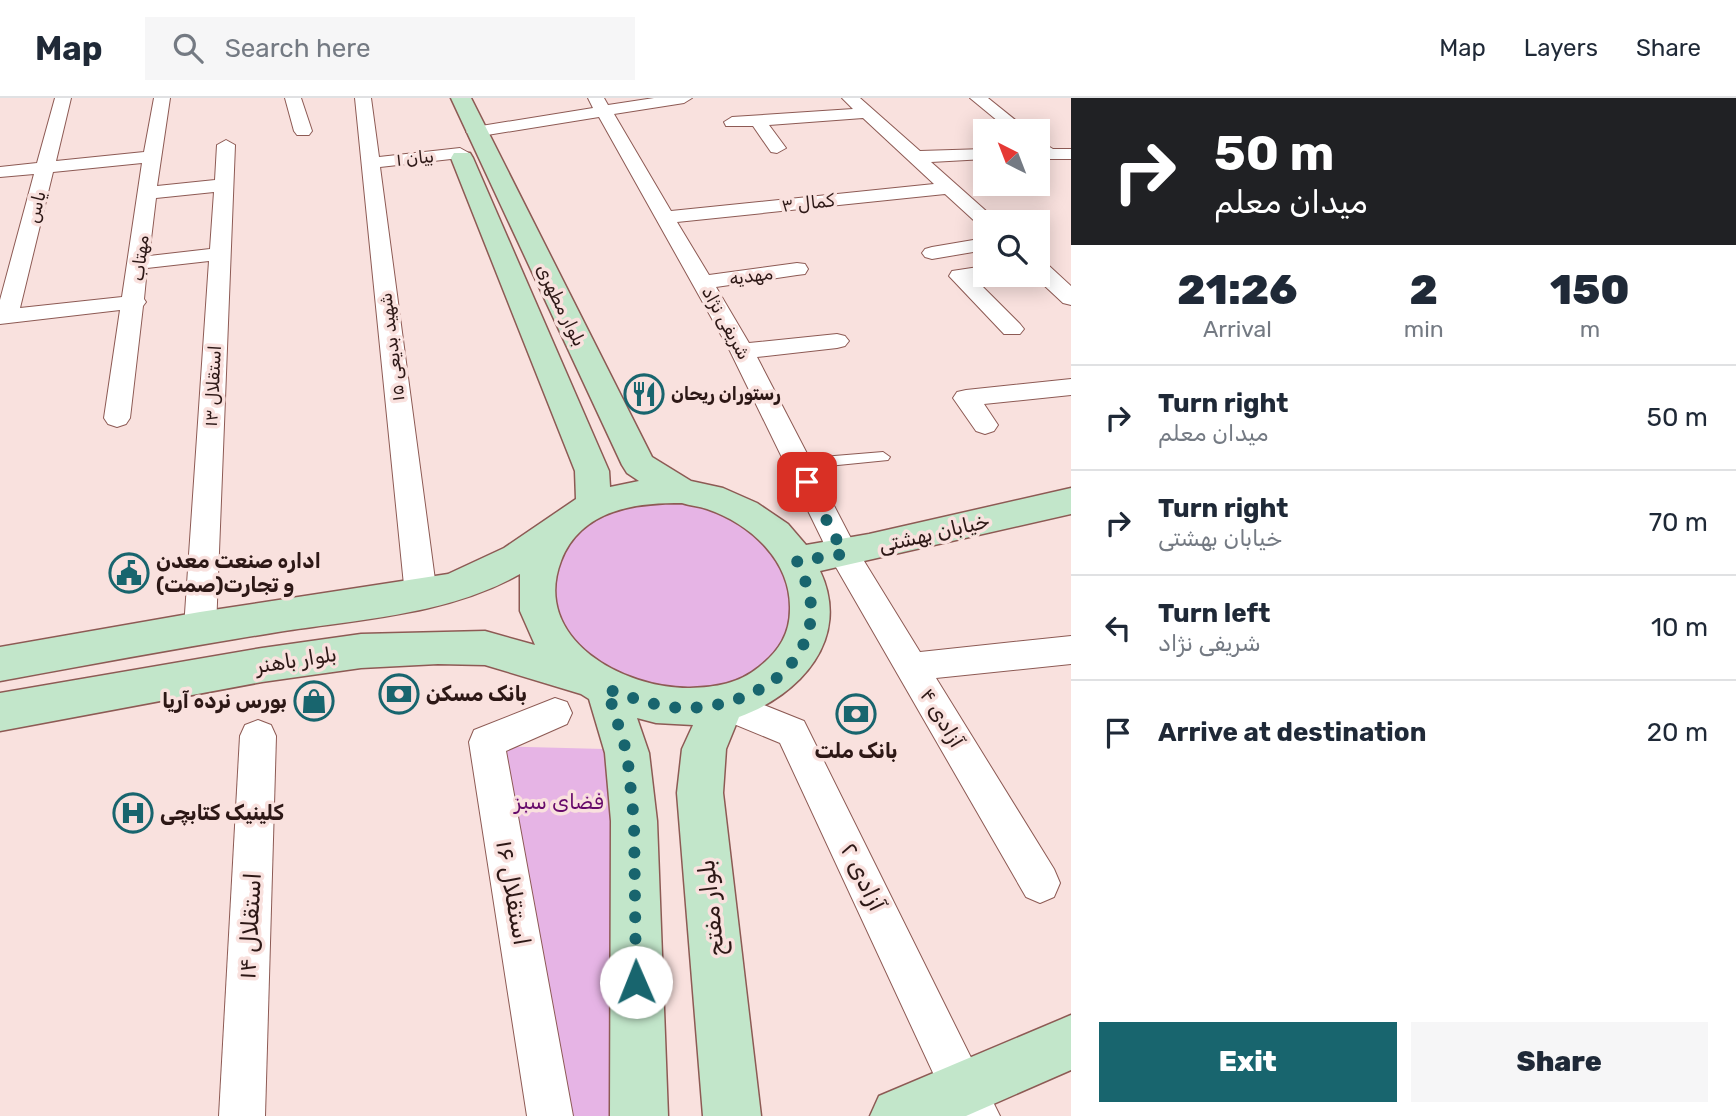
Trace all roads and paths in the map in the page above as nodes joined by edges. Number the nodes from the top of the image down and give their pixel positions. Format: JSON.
{"nodes":[{"id":1,"x":63,"y":98,"type":"edge"},
{"id":2,"x":162,"y":98,"type":"edge"},
{"id":3,"x":293,"y":98,"type":"edge"},
{"id":4,"x":363,"y":98,"type":"edge"},
{"id":5,"x":438,"y":98,"type":"edge"},
{"id":6,"x":461,"y":98,"type":"edge"},
{"id":7,"x":684,"y":98,"type":"edge"},
{"id":8,"x":850,"y":98,"type":"edge"},
{"id":9,"x":978,"y":98,"type":"edge"},
{"id":10,"x":599,"y":104,"type":"edge"},
{"id":11,"x":866,"y":113,"type":"junction"},
{"id":12,"x":1005,"y":119,"type":"edge"},
{"id":13,"x":757,"y":120,"type":"junction"},
{"id":14,"x":732,"y":122,"type":"dead end"},
{"id":15,"x":303,"y":131,"type":"dead end"},
{"id":16,"x":468,"y":142,"type":"junction"},
{"id":17,"x":226,"y":145,"type":"dead end"},
{"id":18,"x":777,"y":148,"type":"dead end"},
{"id":19,"x":1050,"y":154,"type":"edge"},
{"id":20,"x":1071,"y":154,"type":"edge"},
{"id":21,"x":973,"y":155,"type":"edge"},
{"id":22,"x":151,"y":157,"type":"junction"},
{"id":23,"x":916,"y":157,"type":"junction"},
{"id":24,"x":371,"y":163,"type":"junction"},
{"id":25,"x":46,"y":167,"type":"junction"},
{"id":26,"x":0,"y":172,"type":"edge"},
{"id":27,"x":224,"y":185,"type":"junction"},
{"id":28,"x":950,"y":188,"type":"junction"},
{"id":29,"x":148,"y":193,"type":"junction"},
{"id":30,"x":975,"y":210,"type":"edge"},
{"id":31,"x":666,"y":217,"type":"junction"},
{"id":32,"x":973,"y":246,"type":"edge"},
{"id":33,"x":932,"y":253,"type":"dead end"},
{"id":34,"x":220,"y":254,"type":"junction"},
{"id":35,"x":138,"y":263,"type":"junction"},
{"id":36,"x":797,"y":269,"type":"dead end"},
{"id":37,"x":973,"y":274,"type":"edge"},
{"id":38,"x":1050,"y":279,"type":"edge"},
{"id":39,"x":704,"y":282,"type":"junction"},
{"id":40,"x":1071,"y":298,"type":"edge"},
{"id":41,"x":135,"y":302,"type":"junction"},
{"id":42,"x":4,"y":317,"type":"edge"},
{"id":43,"x":1012,"y":329,"type":"dead end"},
{"id":44,"x":837,"y":341,"type":"dead end"},
{"id":45,"x":742,"y":351,"type":"junction"},
{"id":46,"x":1071,"y":387,"type":"edge"},
{"id":47,"x":117,"y":418,"type":"dead end"},
{"id":48,"x":985,"y":425,"type":"dead end"},
{"id":49,"x":883,"y":457,"type":"dead end"},
{"id":50,"x":798,"y":464,"type":"junction"},
{"id":51,"x":683,"y":491,"type":"junction"},
{"id":52,"x":1071,"y":501,"type":"edge"},
{"id":53,"x":580,"y":514,"type":"junction"},
{"id":54,"x":844,"y":554,"type":"junction"},
{"id":55,"x":797,"y":561,"type":"junction"},
{"id":56,"x":421,"y":595,"type":"junction"},
{"id":57,"x":200,"y":628,"type":"junction"},
{"id":58,"x":1071,"y":650,"type":"edge"},
{"id":59,"x":0,"y":664,"type":"edge"},
{"id":60,"x":911,"y":667,"type":"junction"},
{"id":61,"x":600,"y":685,"type":"junction"},
{"id":62,"x":724,"y":704,"type":"junction"},
{"id":63,"x":0,"y":712,"type":"edge"},
{"id":64,"x":555,"y":713,"type":"dead end"},
{"id":65,"x":258,"y":736,"type":"dead end"},
{"id":66,"x":1040,"y":883,"type":"dead end"},
{"id":67,"x":1071,"y":1042,"type":"edge"},
{"id":68,"x":971,"y":1102,"type":"edge"},
{"id":69,"x":242,"y":1116,"type":"edge"},
{"id":70,"x":550,"y":1116,"type":"edge"},
{"id":71,"x":639,"y":1116,"type":"edge"},
{"id":72,"x":732,"y":1116,"type":"edge"},
{"id":73,"x":900,"y":1116,"type":"edge"}],
"edges":[{"from":1,"to":25,"type":"street","name":"یاس"},
{"from":2,"to":22,"type":"street","name":"مهتاب"},
{"from":3,"to":15,"type":"street"},
{"from":4,"to":24,"type":"street","name":"شهید بدیعی ۱۵"},
{"from":5,"to":16,"type":"main road","name":"بلوار مطهری"},
{"from":6,"to":16,"type":"main road","name":"بلوار مطهری"},
{"from":7,"to":10,"type":"street","name":"بیان ۱"},
{"from":8,"to":11,"type":"street"},
{"from":9,"to":12,"type":"street"},
{"from":10,"to":16,"type":"street","name":"بیان ۱"},
{"from":10,"to":31,"type":"street","name":"شریفی نژاد"},
{"from":11,"to":13,"type":"street"},
{"from":11,"to":23,"type":"street"},
{"from":13,"to":14,"type":"street"},
{"from":13,"to":18,"type":"street"},
{"from":16,"to":24,"type":"street","name":"بیان ۱"},
{"from":16,"to":51,"type":"main road","name":"بلوار مطهری"},
{"from":16,"to":53,"type":"main road","name":"بلوار مطهری"},
{"from":17,"to":27,"type":"street","name":"استقلال ۱۳"},
{"from":19,"to":20,"type":"street"},
{"from":21,"to":23,"type":"street"},
{"from":22,"to":25,"type":"street"},
{"from":22,"to":29,"type":"street","name":"مهتاب"},
{"from":23,"to":28,"type":"street"},
{"from":24,"to":56,"type":"street","name":"شهید بدیعی ۱۵"},
{"from":25,"to":26,"type":"street"},
{"from":25,"to":42,"type":"street","name":"یاس"},
{"from":27,"to":29,"type":"street"},
{"from":27,"to":34,"type":"street","name":"استقلال ۱۳"},
{"from":28,"to":30,"type":"street"},
{"from":28,"to":31,"type":"street","name":"کمال ۳"},
{"from":29,"to":35,"type":"street","name":"مهتاب"},
{"from":31,"to":39,"type":"street","name":"شریفی نژاد"},
{"from":32,"to":33,"type":"street"},
{"from":34,"to":35,"type":"street"},
{"from":34,"to":57,"type":"street","name":"استقلال ۱۳"},
{"from":35,"to":41,"type":"street","name":"مهتاب"},
{"from":36,"to":39,"type":"street","name":"مهدیه"},
{"from":37,"to":43,"type":"street"},
{"from":38,"to":40,"type":"street"},
{"from":39,"to":45,"type":"street","name":"شریفی نژاد"},
{"from":41,"to":42,"type":"street"},
{"from":41,"to":47,"type":"street","name":"مهتاب"},
{"from":44,"to":45,"type":"street"},
{"from":45,"to":50,"type":"street","name":"شریفی نژاد"},
{"from":46,"to":48,"type":"street"},
{"from":49,"to":50,"type":"lane"},
{"from":50,"to":54,"type":"street","name":"شریفی نژاد"},
{"from":51,"to":53,"type":"main road"},
{"from":51,"to":55,"type":"main road"},
{"from":52,"to":54,"type":"main road","name":"خیابان بهشتی"},
{"from":53,"to":56,"type":"main road"},
{"from":53,"to":61,"type":"main road"},
{"from":54,"to":55,"type":"main road","name":"خیابان بهشتی"},
{"from":54,"to":60,"type":"street","name":"آزادی ۴"},
{"from":55,"to":62,"type":"main road"},
{"from":56,"to":57,"type":"main road"},
{"from":57,"to":59,"type":"main road"},
{"from":58,"to":60,"type":"street"},
{"from":60,"to":66,"type":"street","name":"آزادی ۴"},
{"from":61,"to":62,"type":"main road"},
{"from":61,"to":63,"type":"main road","name":"بلوار باهنر"},
{"from":61,"to":71,"type":"main road"},
{"from":62,"to":68,"type":"street","name":"آزادی ۲"},
{"from":62,"to":72,"type":"main road","name":"بلوار مفتح"},
{"from":64,"to":70,"type":"street","name":"استقلال ۱۶"},
{"from":65,"to":69,"type":"street","name":"استقلال ۱۴"},
{"from":67,"to":68,"type":"main road"},
{"from":68,"to":73,"type":"main road"}]}
